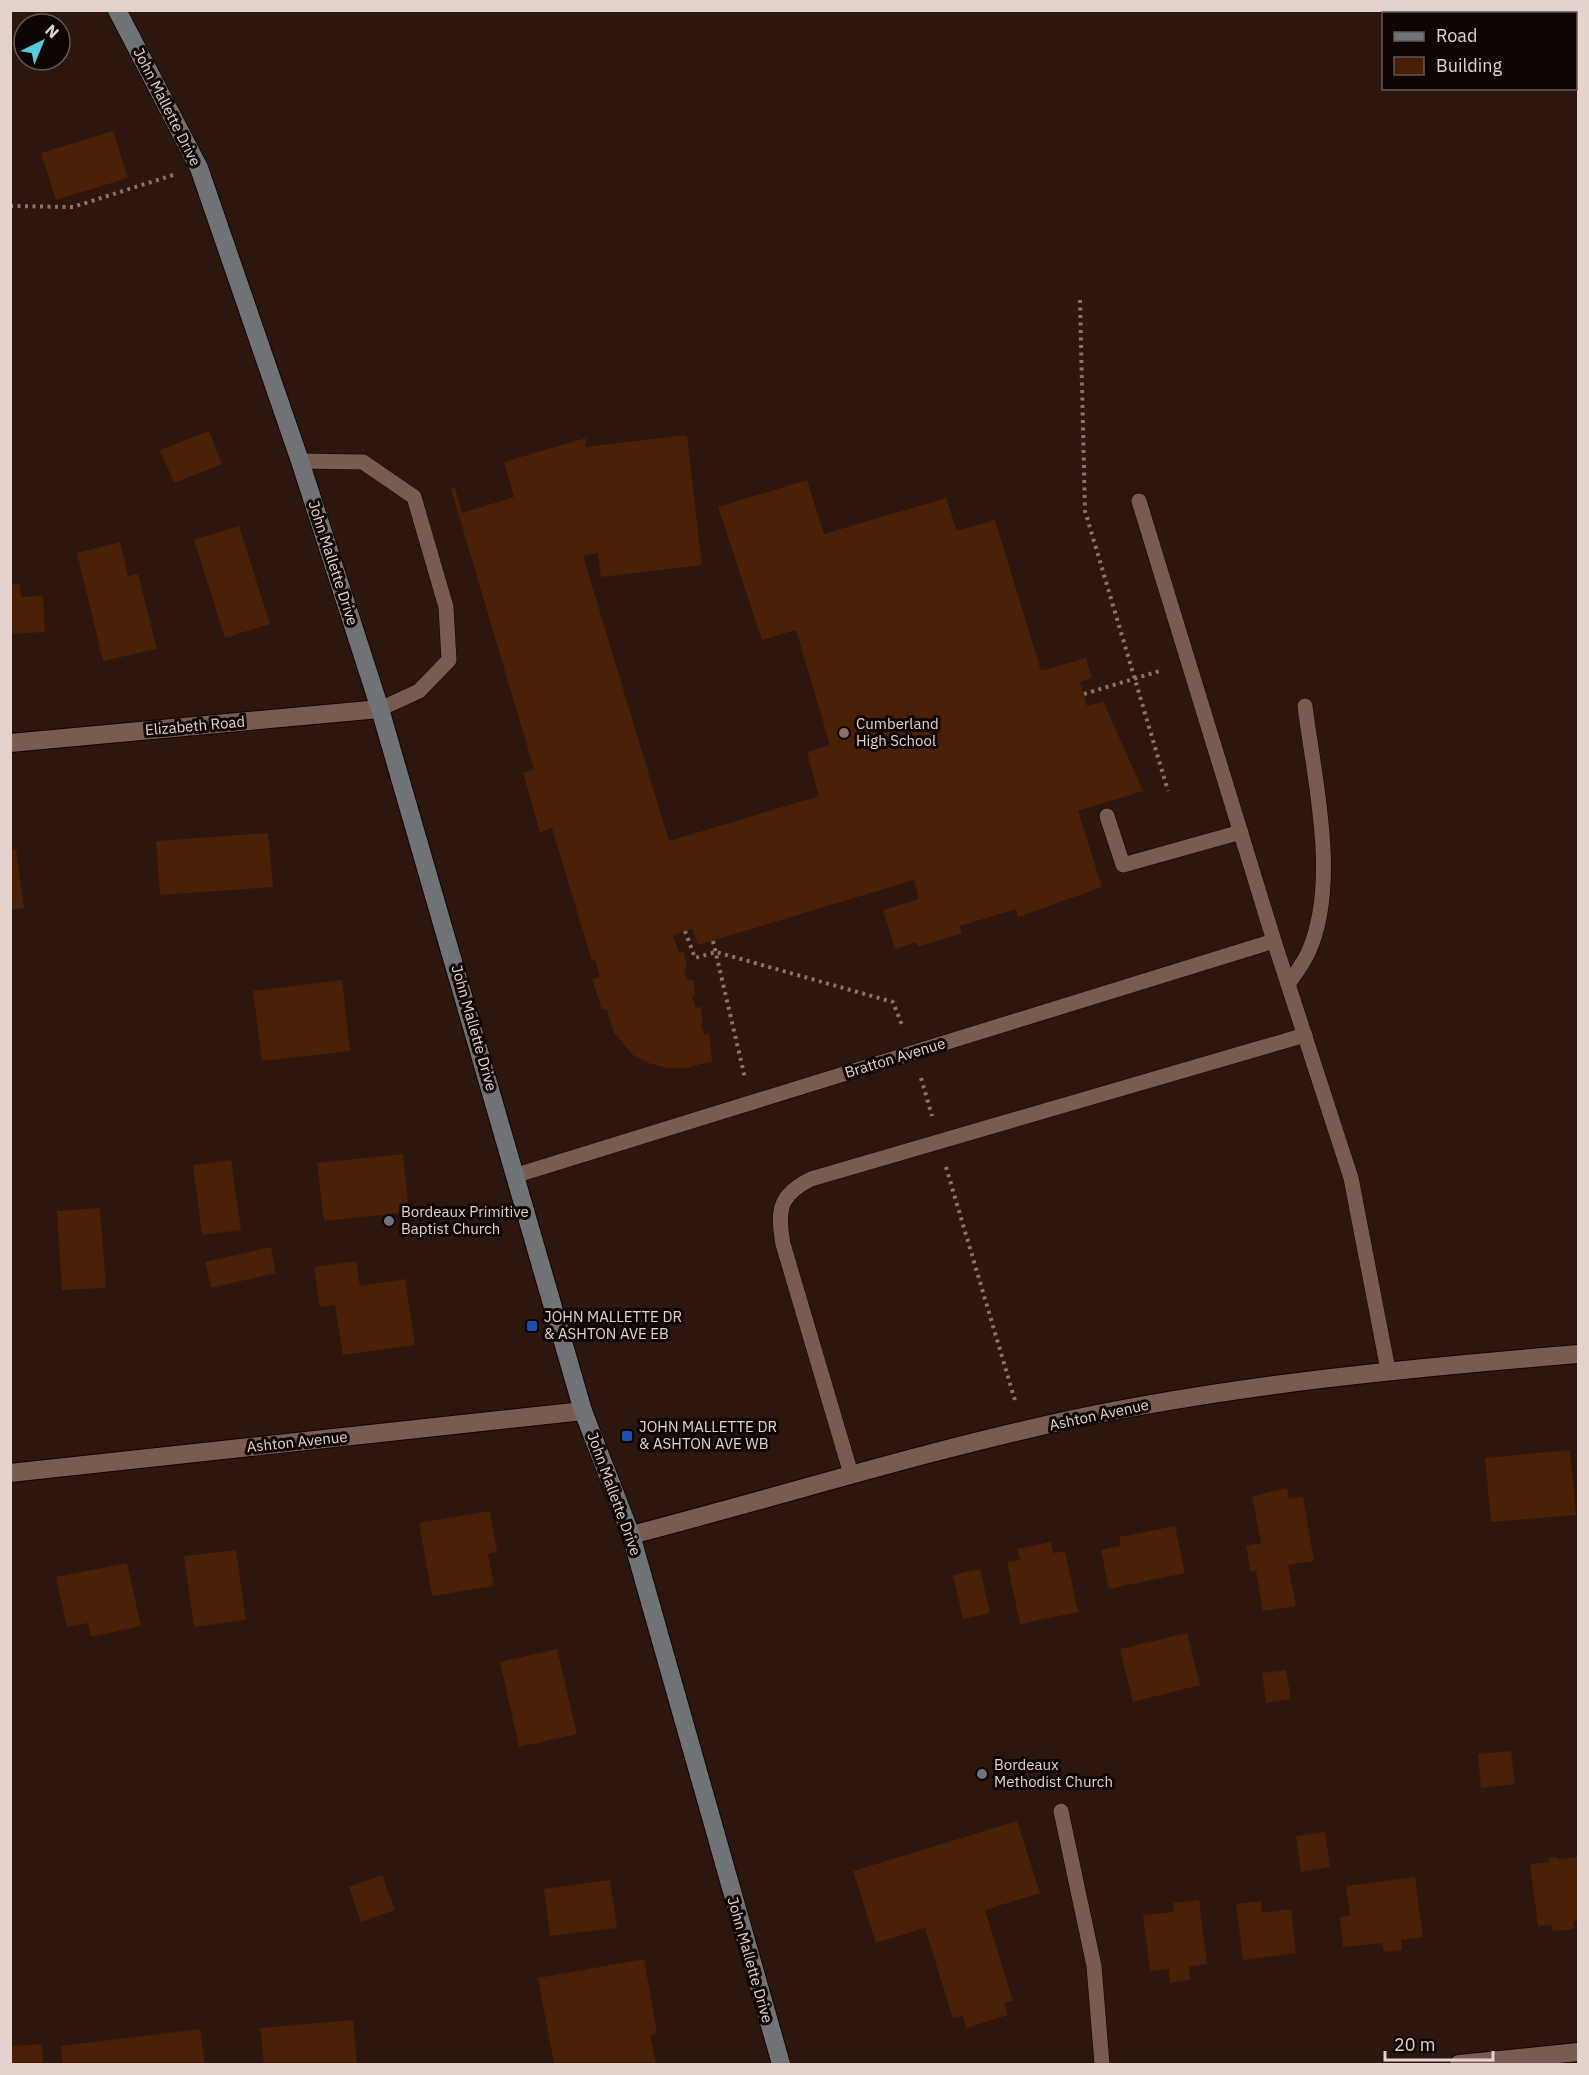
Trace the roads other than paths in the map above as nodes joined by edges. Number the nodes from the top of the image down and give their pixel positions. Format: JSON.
{"nodes":[{"id":1,"x":117,"y":10,"type":"edge"},
{"id":2,"x":300,"y":460,"type":"junction"},
{"id":3,"x":1139,"y":501,"type":"dead end"},
{"id":4,"x":1305,"y":706,"type":"dead end"},
{"id":5,"x":380,"y":709,"type":"junction"},
{"id":6,"x":10,"y":743,"type":"edge"},
{"id":7,"x":1107,"y":816,"type":"dead end"},
{"id":8,"x":1241,"y":832,"type":"junction"},
{"id":9,"x":1274,"y":941,"type":"junction"},
{"id":10,"x":1288,"y":984,"type":"junction"},
{"id":11,"x":1305,"y":1035,"type":"junction"},
{"id":12,"x":517,"y":1174,"type":"junction"},
{"id":13,"x":1578,"y":1354,"type":"edge"},
{"id":14,"x":1388,"y":1370,"type":"junction"},
{"id":15,"x":583,"y":1411,"type":"junction"},
{"id":16,"x":10,"y":1473,"type":"edge"},
{"id":17,"x":851,"y":1474,"type":"junction"},
{"id":18,"x":631,"y":1536,"type":"junction"},
{"id":19,"x":1061,"y":1810,"type":"dead end"},
{"id":20,"x":1578,"y":2052,"type":"edge"},
{"id":21,"x":781,"y":2064,"type":"edge"},
{"id":22,"x":1101,"y":2064,"type":"edge"},
{"id":23,"x":1459,"y":2064,"type":"edge"}],
"edges":[{"from":1,"to":2,"type":"street","name":"John Mallette Drive"},
{"from":2,"to":5,"type":"street","name":"John Mallette Drive"},
{"from":2,"to":5,"type":"lane"},
{"from":3,"to":8,"type":"lane"},
{"from":4,"to":10,"type":"lane"},
{"from":5,"to":6,"type":"street","name":"Elizabeth Road"},
{"from":5,"to":12,"type":"street","name":"John Mallette Drive"},
{"from":7,"to":8,"type":"lane"},
{"from":8,"to":9,"type":"lane"},
{"from":9,"to":10,"type":"lane"},
{"from":9,"to":12,"type":"lane","name":"Bratton Avenue"},
{"from":10,"to":11,"type":"lane"},
{"from":11,"to":14,"type":"lane"},
{"from":11,"to":17,"type":"lane"},
{"from":12,"to":15,"type":"street","name":"John Mallette Drive"},
{"from":13,"to":14,"type":"street","name":"Ashton Avenue"},
{"from":14,"to":17,"type":"street","name":"Ashton Avenue"},
{"from":15,"to":16,"type":"street","name":"Ashton Avenue"},
{"from":15,"to":18,"type":"street","name":"John Mallette Drive"},
{"from":17,"to":18,"type":"street","name":"Ashton Avenue"},
{"from":18,"to":21,"type":"street","name":"John Mallette Drive"},
{"from":19,"to":22,"type":"lane"},
{"from":20,"to":23,"type":"street"}]}
